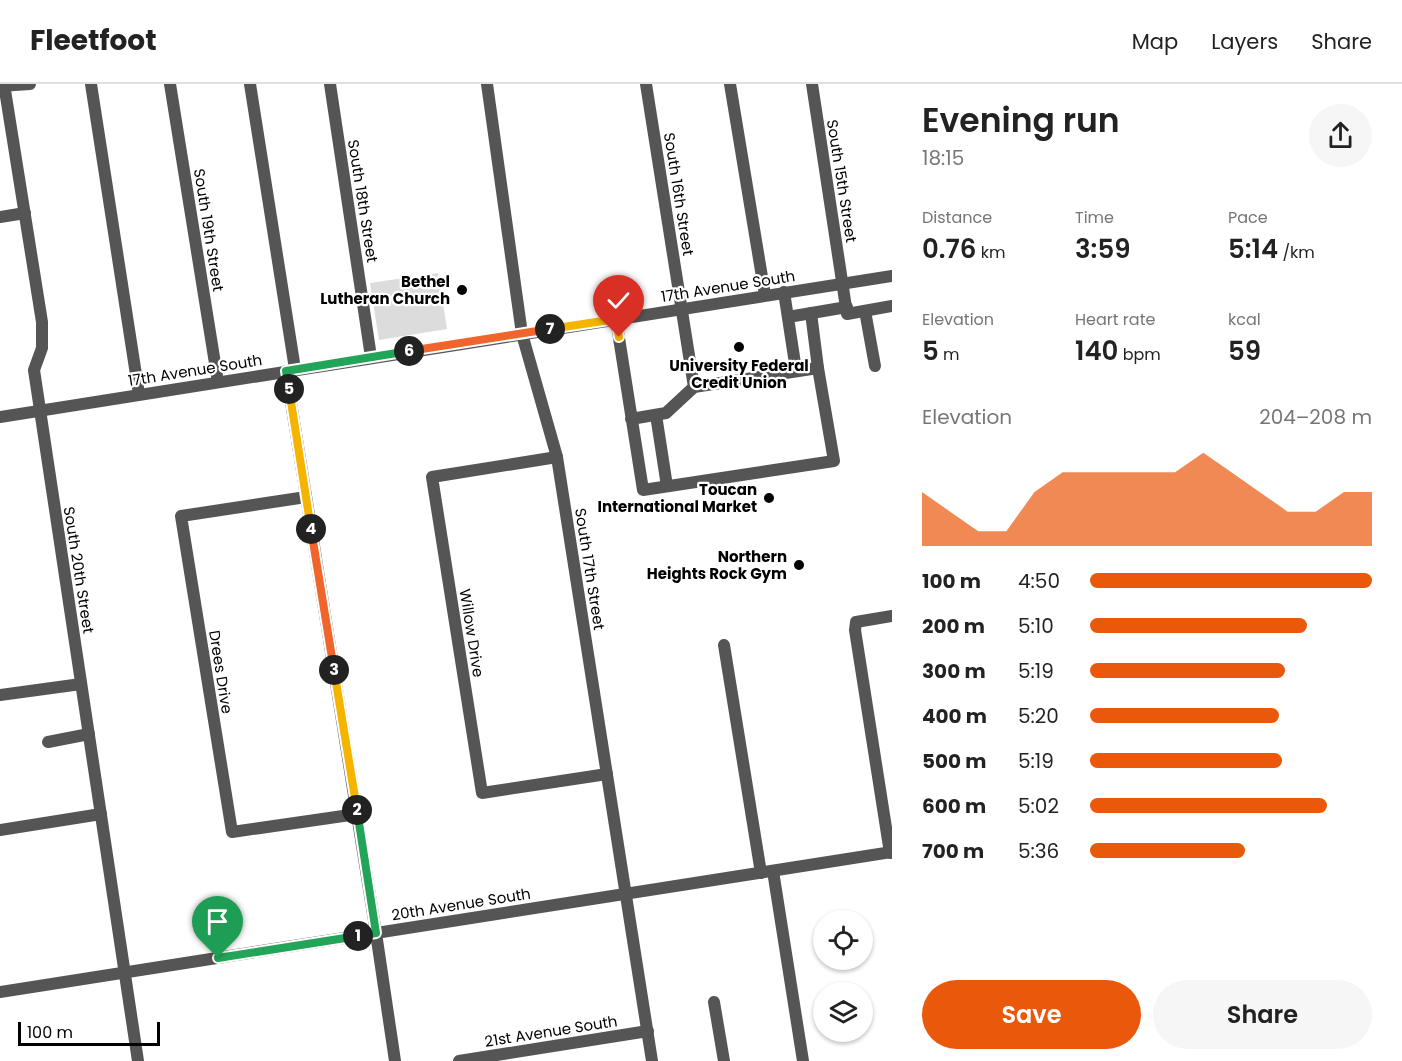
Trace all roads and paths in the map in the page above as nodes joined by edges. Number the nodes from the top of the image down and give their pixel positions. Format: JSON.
{"nodes":[{"id":1,"x":30,"y":84,"type":"edge"},
{"id":2,"x":91,"y":84,"type":"edge"},
{"id":3,"x":170,"y":84,"type":"edge"},
{"id":4,"x":250,"y":84,"type":"edge"},
{"id":5,"x":330,"y":84,"type":"edge"},
{"id":6,"x":487,"y":84,"type":"edge"},
{"id":7,"x":646,"y":84,"type":"edge"},
{"id":8,"x":730,"y":84,"type":"edge"},
{"id":9,"x":812,"y":84,"type":"edge"},
{"id":10,"x":3,"y":85,"type":"edge"},
{"id":11,"x":25,"y":213,"type":"junction"},
{"id":12,"x":0,"y":218,"type":"edge"},
{"id":13,"x":892,"y":276,"type":"edge"},
{"id":14,"x":843,"y":282,"type":"junction"},
{"id":15,"x":784,"y":292,"type":"junction"},
{"id":16,"x":765,"y":295,"type":"junction"},
{"id":17,"x":892,"y":306,"type":"edge"},
{"id":18,"x":846,"y":307,"type":"junction"},
{"id":19,"x":681,"y":309,"type":"junction"},
{"id":20,"x":865,"y":311,"type":"junction"},
{"id":21,"x":811,"y":313,"type":"junction"},
{"id":22,"x":788,"y":317,"type":"junction"},
{"id":23,"x":616,"y":319,"type":"junction"},
{"id":24,"x":522,"y":334,"type":"junction"},
{"id":25,"x":371,"y":357,"type":"junction"},
{"id":26,"x":875,"y":366,"type":"dead end"},
{"id":27,"x":818,"y":368,"type":"junction"},
{"id":28,"x":291,"y":370,"type":"junction"},
{"id":29,"x":796,"y":370,"type":"junction"},
{"id":30,"x":218,"y":382,"type":"junction"},
{"id":31,"x":694,"y":387,"type":"junction"},
{"id":32,"x":139,"y":394,"type":"junction"},
{"id":33,"x":40,"y":410,"type":"junction"},
{"id":34,"x":656,"y":415,"type":"junction"},
{"id":35,"x":0,"y":417,"type":"edge"},
{"id":36,"x":631,"y":419,"type":"junction"},
{"id":37,"x":557,"y":456,"type":"junction"},
{"id":38,"x":667,"y":486,"type":"junction"},
{"id":39,"x":306,"y":497,"type":"junction"},
{"id":40,"x":892,"y":616,"type":"edge"},
{"id":41,"x":724,"y":645,"type":"dead end"},
{"id":42,"x":81,"y":684,"type":"junction"},
{"id":43,"x":0,"y":695,"type":"edge"},
{"id":44,"x":89,"y":734,"type":"junction"},
{"id":45,"x":48,"y":742,"type":"dead end"},
{"id":46,"x":607,"y":774,"type":"junction"},
{"id":47,"x":101,"y":814,"type":"junction"},
{"id":48,"x":357,"y":814,"type":"junction"},
{"id":49,"x":0,"y":830,"type":"edge"},
{"id":50,"x":891,"y":853,"type":"edge"},
{"id":51,"x":767,"y":872,"type":"junction"},
{"id":52,"x":627,"y":894,"type":"junction"},
{"id":53,"x":376,"y":933,"type":"junction"},
{"id":54,"x":125,"y":973,"type":"junction"},
{"id":55,"x":0,"y":992,"type":"edge"},
{"id":56,"x":714,"y":1002,"type":"dead end"},
{"id":57,"x":648,"y":1031,"type":"junction"},
{"id":58,"x":138,"y":1061,"type":"edge"},
{"id":59,"x":395,"y":1061,"type":"edge"},
{"id":60,"x":459,"y":1061,"type":"edge"},
{"id":61,"x":652,"y":1061,"type":"edge"},
{"id":62,"x":724,"y":1061,"type":"edge"},
{"id":63,"x":803,"y":1061,"type":"edge"}],
"edges":[{"from":1,"to":10,"type":"street"},
{"from":2,"to":32,"type":"street"},
{"from":3,"to":30,"type":"street","name":"South 19th Street"},
{"from":4,"to":28,"type":"street"},
{"from":5,"to":25,"type":"street","name":"South 18th Street"},
{"from":6,"to":24,"type":"street","name":"South 17th Street"},
{"from":7,"to":19,"type":"street","name":"South 16th Street"},
{"from":8,"to":16,"type":"street"},
{"from":9,"to":14,"type":"street","name":"South 15th Street"},
{"from":10,"to":11,"type":"street","name":"South 20th Street"},
{"from":11,"to":12,"type":"street"},
{"from":11,"to":33,"type":"street","name":"South 20th Street"},
{"from":13,"to":14,"type":"street","name":"17th Avenue South"},
{"from":14,"to":15,"type":"street","name":"17th Avenue South"},
{"from":14,"to":18,"type":"street","name":"South 15th Street"},
{"from":15,"to":16,"type":"street","name":"17th Avenue South"},
{"from":15,"to":22,"type":"street"},
{"from":16,"to":19,"type":"street","name":"17th Avenue South"},
{"from":17,"to":20,"type":"street"},
{"from":18,"to":20,"type":"street"},
{"from":18,"to":21,"type":"street"},
{"from":19,"to":23,"type":"street","name":"17th Avenue South"},
{"from":19,"to":31,"type":"street","name":"South 16th Street"},
{"from":20,"to":26,"type":"street"},
{"from":21,"to":22,"type":"street"},
{"from":21,"to":27,"type":"street"},
{"from":22,"to":29,"type":"street"},
{"from":23,"to":24,"type":"street","name":"17th Avenue South"},
{"from":23,"to":36,"type":"street"},
{"from":24,"to":25,"type":"street","name":"17th Avenue South"},
{"from":24,"to":37,"type":"street","name":"South 17th Street"},
{"from":25,"to":28,"type":"street","name":"17th Avenue South"},
{"from":27,"to":29,"type":"street"},
{"from":27,"to":38,"type":"street"},
{"from":28,"to":30,"type":"street","name":"17th Avenue South"},
{"from":28,"to":39,"type":"street"},
{"from":29,"to":31,"type":"street"},
{"from":30,"to":32,"type":"street","name":"17th Avenue South"},
{"from":31,"to":34,"type":"street"},
{"from":32,"to":33,"type":"street","name":"17th Avenue South"},
{"from":33,"to":35,"type":"street","name":"17th Avenue South"},
{"from":33,"to":42,"type":"street","name":"South 20th Street"},
{"from":34,"to":36,"type":"street"},
{"from":34,"to":38,"type":"street"},
{"from":36,"to":38,"type":"street"},
{"from":37,"to":46,"type":"street","name":"South 17th Street"},
{"from":37,"to":46,"type":"street","name":"Willow Drive"},
{"from":39,"to":48,"type":"street"},
{"from":39,"to":48,"type":"street","name":"Drees Drive"},
{"from":40,"to":50,"type":"street"},
{"from":41,"to":51,"type":"street"},
{"from":42,"to":43,"type":"street"},
{"from":42,"to":44,"type":"street","name":"South 20th Street"},
{"from":44,"to":45,"type":"street"},
{"from":44,"to":47,"type":"street","name":"South 20th Street"},
{"from":46,"to":52,"type":"street","name":"South 17th Street"},
{"from":47,"to":49,"type":"street"},
{"from":47,"to":54,"type":"street","name":"South 20th Street"},
{"from":48,"to":53,"type":"street"},
{"from":50,"to":51,"type":"street","name":"20th Avenue South"},
{"from":51,"to":52,"type":"street","name":"20th Avenue South"},
{"from":51,"to":63,"type":"street"},
{"from":52,"to":53,"type":"street","name":"20th Avenue South"},
{"from":52,"to":57,"type":"street","name":"South 17th Street"},
{"from":53,"to":54,"type":"street","name":"20th Avenue South"},
{"from":53,"to":59,"type":"street"},
{"from":54,"to":55,"type":"street","name":"20th Avenue South"},
{"from":54,"to":58,"type":"street","name":"South 20th Street"},
{"from":56,"to":62,"type":"street"},
{"from":57,"to":60,"type":"street","name":"21st Avenue South"},
{"from":57,"to":61,"type":"street","name":"South 17th Street"}]}
